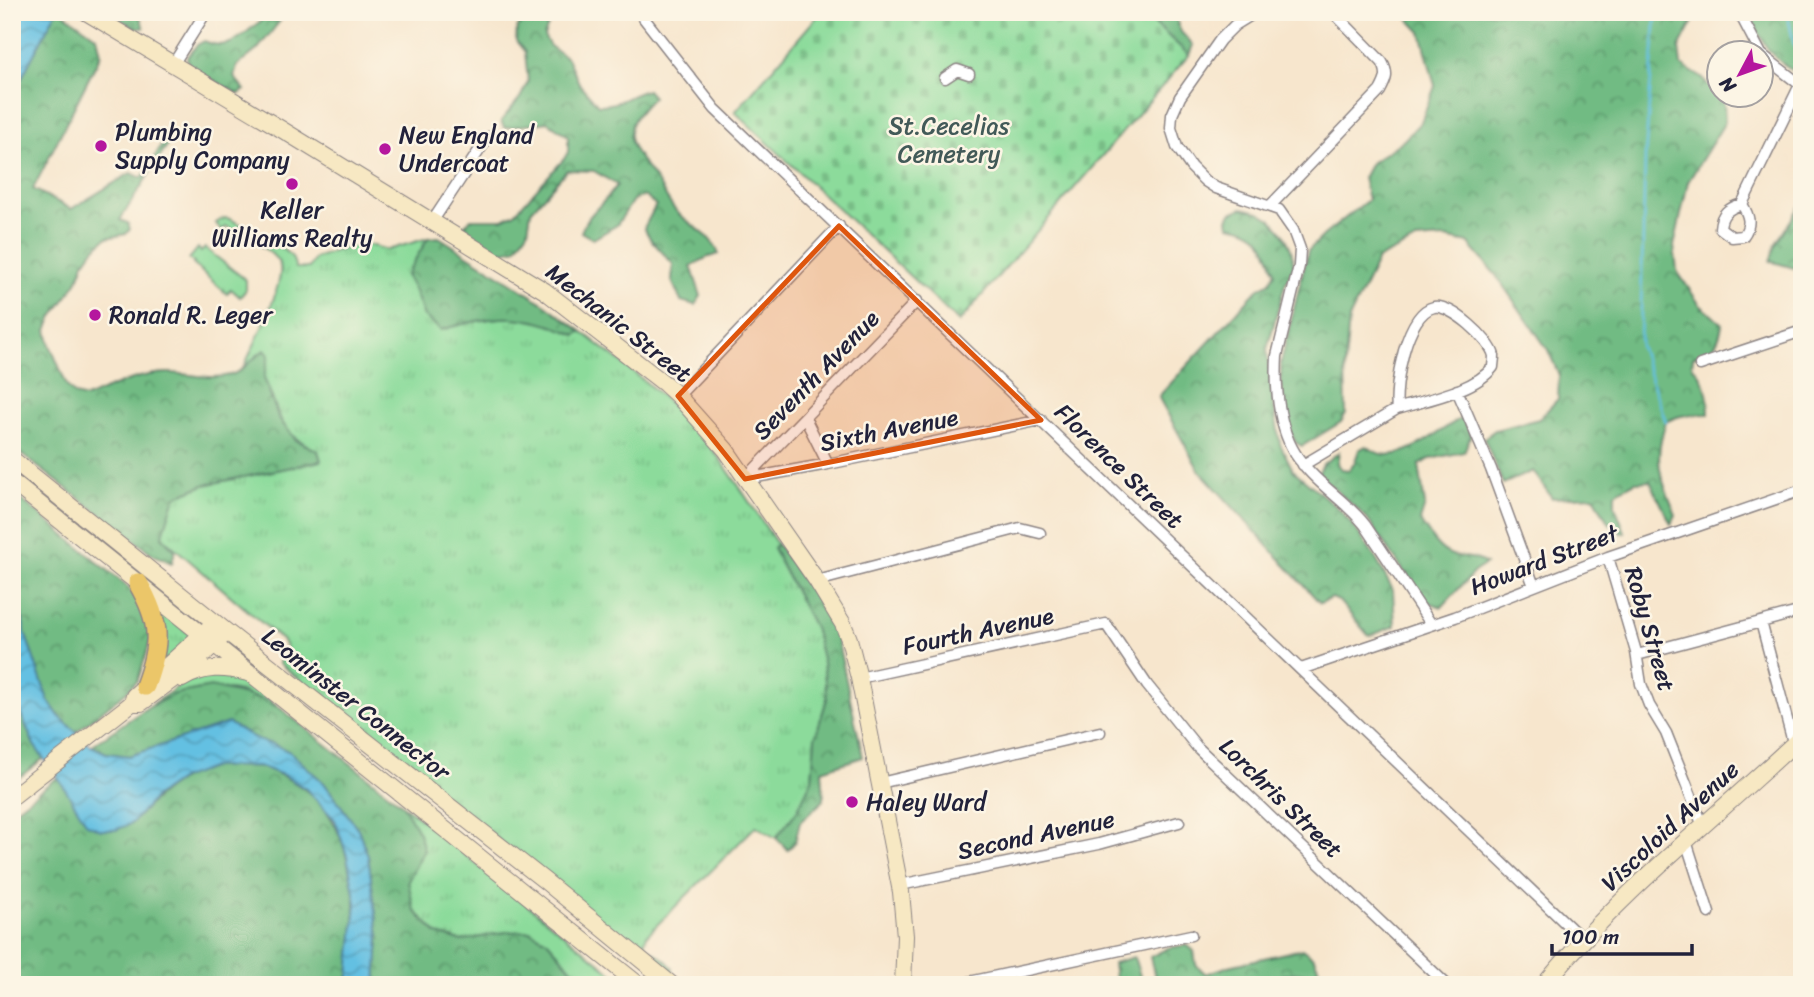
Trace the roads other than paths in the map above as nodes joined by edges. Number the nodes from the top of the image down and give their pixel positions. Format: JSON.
{"nodes":[{"id":1,"x":206,"y":12,"type":"edge"},
{"id":2,"x":639,"y":12,"type":"edge"},
{"id":3,"x":1256,"y":12,"type":"edge"},
{"id":4,"x":1333,"y":12,"type":"edge"},
{"id":5,"x":1739,"y":12,"type":"edge"},
{"id":6,"x":89,"y":14,"type":"edge"},
{"id":7,"x":1753,"y":38,"type":"edge"},
{"id":8,"x":172,"y":66,"type":"junction"},
{"id":9,"x":1776,"y":66,"type":"edge"},
{"id":10,"x":970,"y":74,"type":"dead end"},
{"id":11,"x":945,"y":78,"type":"dead end"},
{"id":12,"x":1801,"y":86,"type":"edge"},
{"id":13,"x":488,"y":137,"type":"dead end"},
{"id":14,"x":1742,"y":204,"type":"dead end"},
{"id":15,"x":1270,"y":206,"type":"junction"},
{"id":16,"x":432,"y":222,"type":"junction"},
{"id":17,"x":839,"y":226,"type":"junction"},
{"id":18,"x":917,"y":301,"type":"junction"},
{"id":19,"x":1802,"y":331,"type":"edge"},
{"id":20,"x":1700,"y":365,"type":"dead end"},
{"id":21,"x":1457,"y":390,"type":"junction"},
{"id":22,"x":678,"y":396,"type":"junction"},
{"id":23,"x":1397,"y":409,"type":"junction"},
{"id":24,"x":805,"y":418,"type":"junction"},
{"id":25,"x":1041,"y":420,"type":"junction"},
{"id":26,"x":12,"y":459,"type":"edge"},
{"id":27,"x":828,"y":464,"type":"junction"},
{"id":28,"x":1303,"y":465,"type":"junction"},
{"id":29,"x":745,"y":479,"type":"junction"},
{"id":30,"x":12,"y":482,"type":"edge"},
{"id":31,"x":1802,"y":490,"type":"edge"},
{"id":32,"x":1040,"y":533,"type":"dead end"},
{"id":33,"x":1608,"y":557,"type":"junction"},
{"id":34,"x":817,"y":581,"type":"junction"},
{"id":35,"x":138,"y":583,"type":"junction"},
{"id":36,"x":1534,"y":586,"type":"junction"},
{"id":37,"x":1802,"y":611,"type":"edge"},
{"id":38,"x":1761,"y":622,"type":"junction"},
{"id":39,"x":1105,"y":624,"type":"joint"},
{"id":40,"x":1431,"y":624,"type":"junction"},
{"id":41,"x":221,"y":627,"type":"junction"},
{"id":42,"x":209,"y":640,"type":"junction"},
{"id":43,"x":1637,"y":655,"type":"junction"},
{"id":44,"x":1301,"y":670,"type":"junction"},
{"id":45,"x":250,"y":674,"type":"junction"},
{"id":46,"x":859,"y":678,"type":"junction"},
{"id":47,"x":139,"y":697,"type":"junction"},
{"id":48,"x":1100,"y":732,"type":"dead end"},
{"id":49,"x":1798,"y":740,"type":"edge"},
{"id":50,"x":1802,"y":776,"type":"edge"},
{"id":51,"x":880,"y":783,"type":"junction"},
{"id":52,"x":12,"y":797,"type":"edge"},
{"id":53,"x":1179,"y":822,"type":"dead end"},
{"id":54,"x":1703,"y":826,"type":"junction"},
{"id":55,"x":1686,"y":841,"type":"junction"},
{"id":56,"x":900,"y":885,"type":"junction"},
{"id":57,"x":1709,"y":914,"type":"dead end"},
{"id":58,"x":1191,"y":934,"type":"dead end"},
{"id":59,"x":1582,"y":939,"type":"junction"},
{"id":60,"x":639,"y":985,"type":"edge"},
{"id":61,"x":672,"y":985,"type":"edge"},
{"id":62,"x":903,"y":985,"type":"edge"},
{"id":63,"x":956,"y":985,"type":"edge"},
{"id":64,"x":1447,"y":985,"type":"edge"},
{"id":65,"x":1544,"y":985,"type":"edge"}],
"edges":[{"from":1,"to":8,"type":"street"},
{"from":2,"to":17,"type":"street","name":"Florence Street"},
{"from":3,"to":15,"type":"street"},
{"from":4,"to":15,"type":"street"},
{"from":5,"to":7,"type":"street"},
{"from":6,"to":8,"type":"main road","name":"Mechanic Street"},
{"from":8,"to":16,"type":"main road","name":"Mechanic Street"},
{"from":9,"to":12,"type":"street"},
{"from":10,"to":11,"type":"street"},
{"from":12,"to":14,"type":"street"},
{"from":13,"to":16,"type":"street"},
{"from":15,"to":28,"type":"street"},
{"from":16,"to":22,"type":"main road","name":"Mechanic Street"},
{"from":17,"to":18,"type":"street","name":"Florence Street"},
{"from":17,"to":22,"type":"street"},
{"from":18,"to":24,"type":"street","name":"Seventh Avenue"},
{"from":18,"to":25,"type":"street","name":"Florence Street"},
{"from":19,"to":20,"type":"street"},
{"from":21,"to":23,"type":"street"},
{"from":21,"to":23,"type":"street"},
{"from":21,"to":36,"type":"street"},
{"from":22,"to":29,"type":"main road","name":"Mechanic Street"},
{"from":23,"to":28,"type":"street"},
{"from":24,"to":27,"type":"street"},
{"from":24,"to":29,"type":"street","name":"Seventh Avenue"},
{"from":25,"to":27,"type":"street","name":"Sixth Avenue"},
{"from":25,"to":44,"type":"street","name":"Florence Street"},
{"from":26,"to":41,"type":"main road","name":"Leominster Connector"},
{"from":27,"to":29,"type":"street","name":"Sixth Avenue"},
{"from":28,"to":40,"type":"street"},
{"from":29,"to":34,"type":"main road","name":"Mechanic Street"},
{"from":30,"to":35,"type":"main road","name":"Leominster Connector"},
{"from":31,"to":33,"type":"street","name":"Howard Street"},
{"from":32,"to":34,"type":"street"},
{"from":33,"to":36,"type":"street","name":"Howard Street"},
{"from":33,"to":43,"type":"street","name":"Roby Street"},
{"from":34,"to":46,"type":"main road","name":"Mechanic Street"},
{"from":35,"to":42,"type":"main road","name":"Leominster Connector"},
{"from":35,"to":47,"type":"highway"},
{"from":36,"to":40,"type":"street","name":"Howard Street"},
{"from":37,"to":38,"type":"street"},
{"from":38,"to":43,"type":"street"},
{"from":38,"to":49,"type":"street"},
{"from":39,"to":46,"type":"street","name":"Fourth Avenue"},
{"from":39,"to":64,"type":"street","name":"Lorchris Street"},
{"from":40,"to":44,"type":"street","name":"Howard Street"},
{"from":41,"to":42,"type":"main road"},
{"from":41,"to":61,"type":"main road","name":"Leominster Connector"},
{"from":42,"to":45,"type":"main road","name":"Leominster Connector"},
{"from":42,"to":47,"type":"main road"},
{"from":43,"to":54,"type":"street","name":"Roby Street"},
{"from":44,"to":59,"type":"street","name":"Florence Street"},
{"from":45,"to":47,"type":"main road"},
{"from":45,"to":60,"type":"main road","name":"Leominster Connector"},
{"from":46,"to":51,"type":"main road","name":"Mechanic Street"},
{"from":47,"to":52,"type":"main road"},
{"from":48,"to":51,"type":"street"},
{"from":49,"to":50,"type":"street"},
{"from":49,"to":54,"type":"main road","name":"Viscoloid Avenue"},
{"from":51,"to":56,"type":"main road","name":"Mechanic Street"},
{"from":53,"to":56,"type":"street","name":"Second Avenue"},
{"from":54,"to":55,"type":"main road","name":"Viscoloid Avenue"},
{"from":55,"to":57,"type":"street"},
{"from":55,"to":59,"type":"main road","name":"Viscoloid Avenue"},
{"from":56,"to":62,"type":"main road","name":"Mechanic Street"},
{"from":58,"to":63,"type":"street"},
{"from":59,"to":65,"type":"main road","name":"Viscoloid Avenue"}]}
